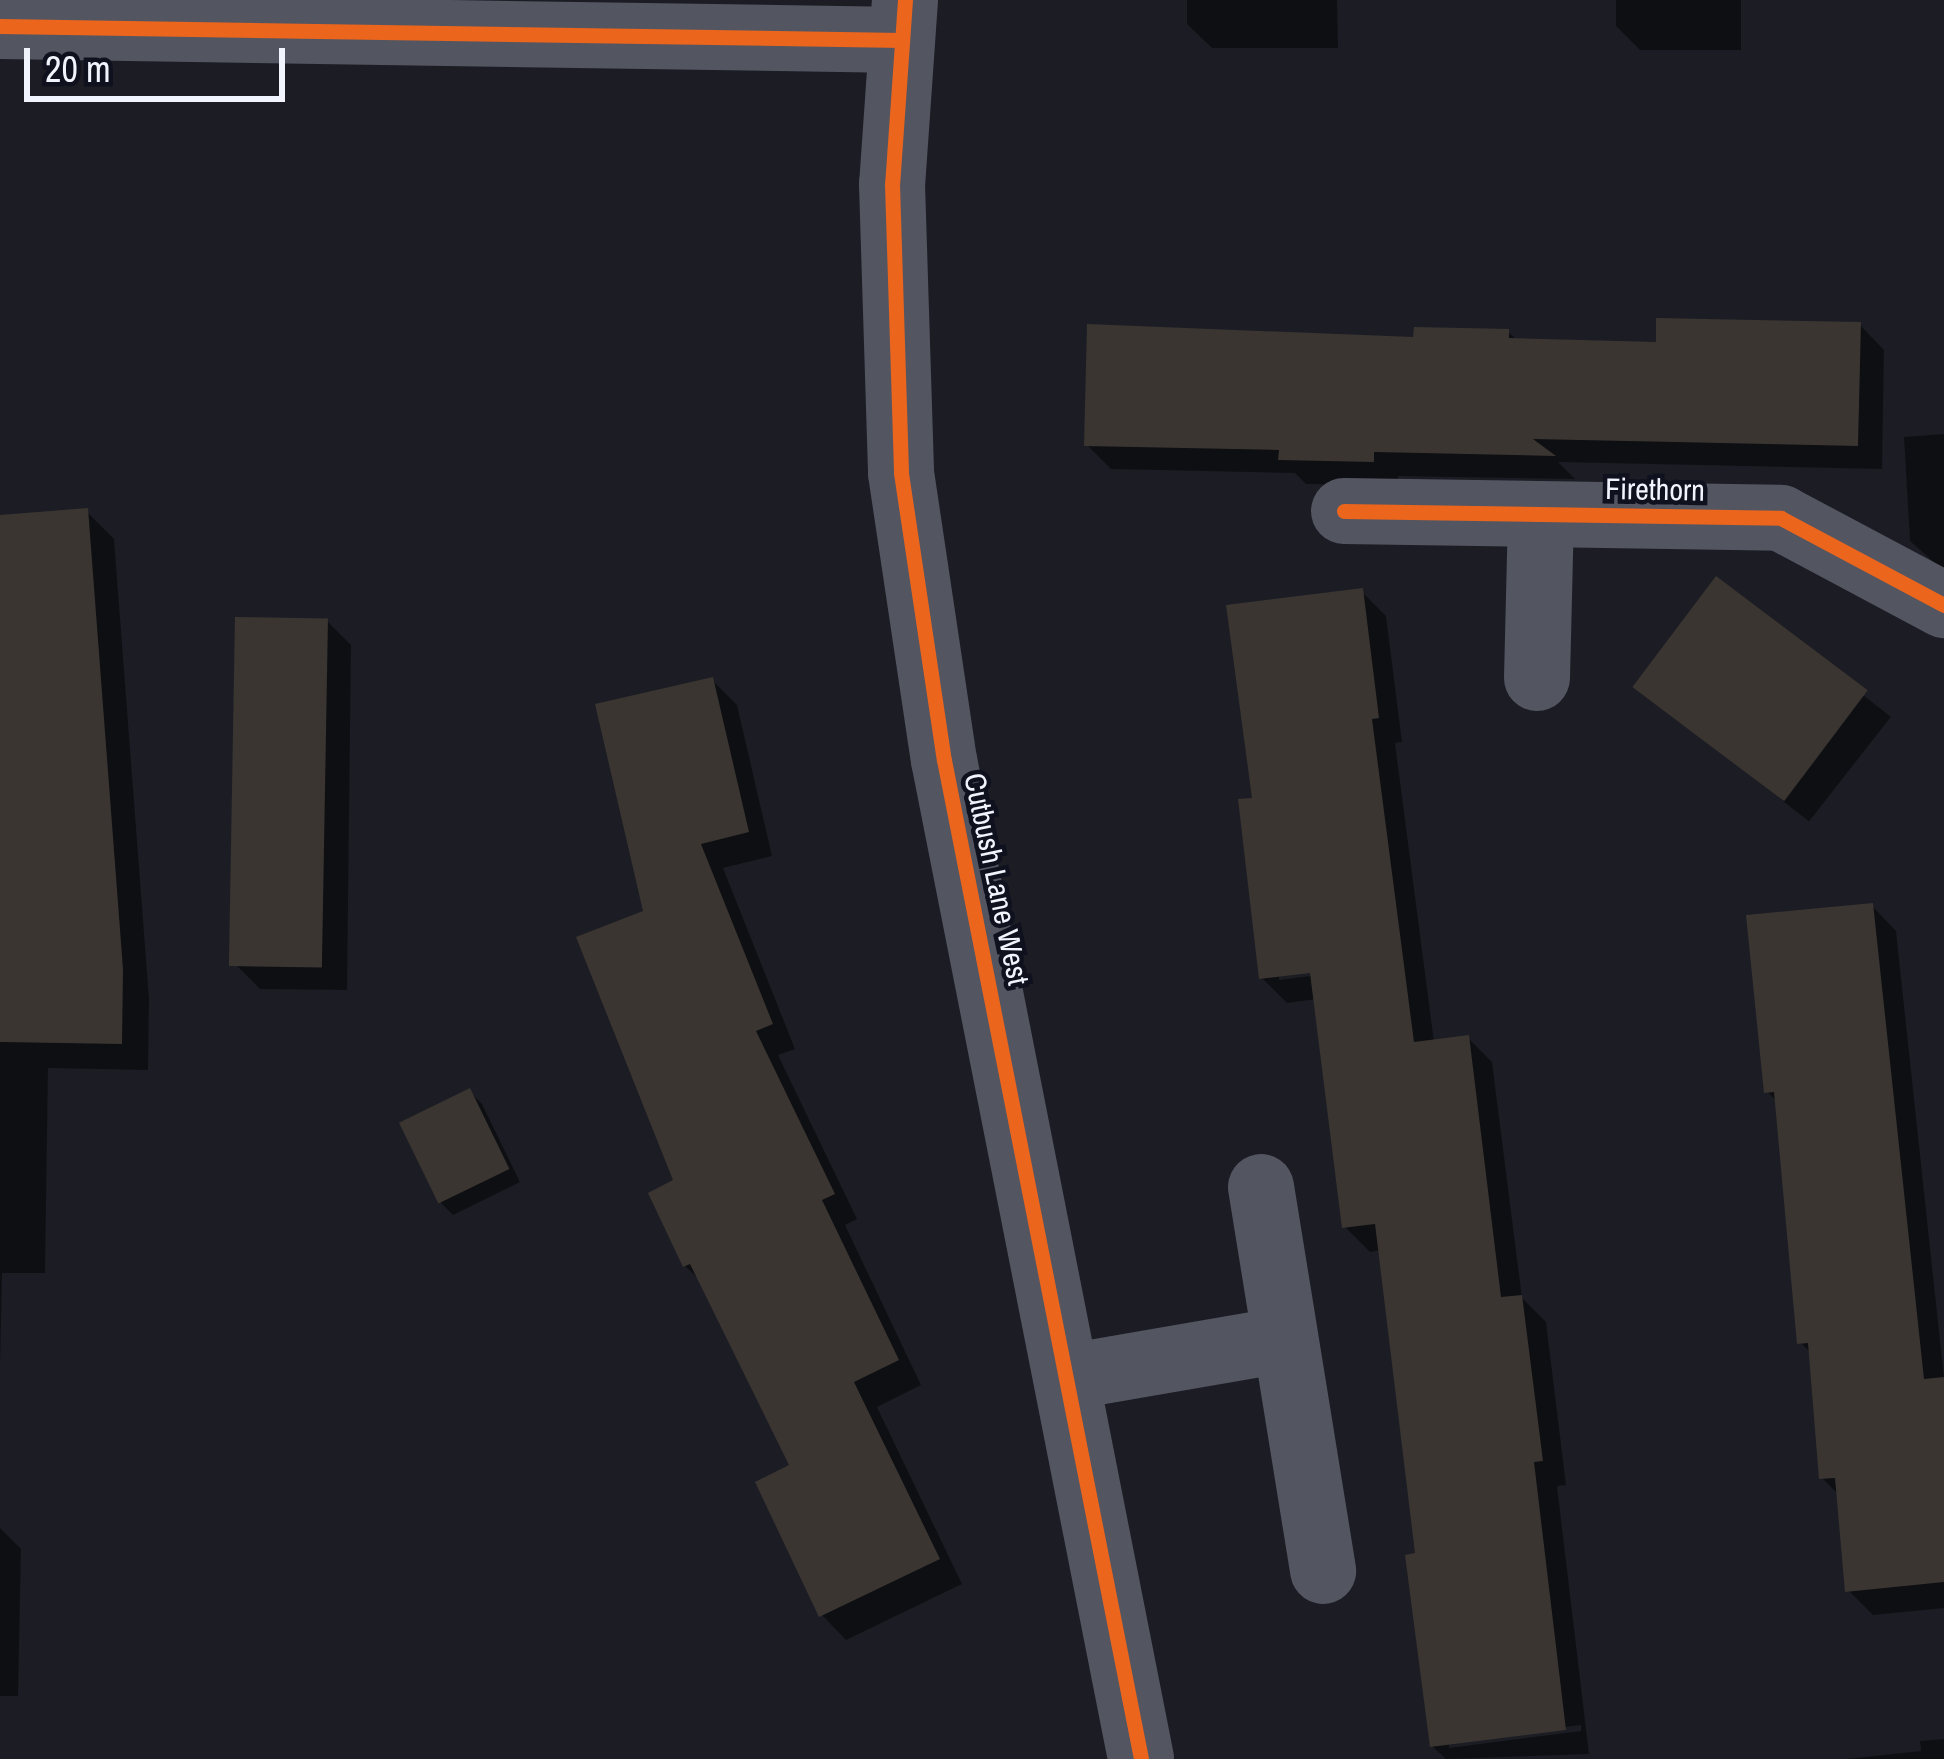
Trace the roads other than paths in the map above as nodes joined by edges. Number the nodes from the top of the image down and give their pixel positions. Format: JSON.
{"nodes":[{"id":1,"x":903,"y":20,"type":"edge"},
{"id":2,"x":0,"y":26,"type":"edge"},
{"id":3,"x":1344,"y":511,"type":"dead end"},
{"id":4,"x":1541,"y":514,"type":"junction"},
{"id":5,"x":1944,"y":605,"type":"edge"},
{"id":6,"x":1537,"y":678,"type":"dead end"},
{"id":7,"x":1261,"y":1187,"type":"dead end"},
{"id":8,"x":1283,"y":1340,"type":"junction"},
{"id":9,"x":1068,"y":1377,"type":"junction"},
{"id":10,"x":1323,"y":1571,"type":"dead end"},
{"id":11,"x":1142,"y":1759,"type":"edge"}],
"edges":[{"from":1,"to":2,"type":"street"},
{"from":1,"to":9,"type":"street","name":"Cutbush Lane West"},
{"from":3,"to":4,"type":"street","name":"Firethorn"},
{"from":4,"to":5,"type":"street","name":"Firethorn"},
{"from":4,"to":6,"type":"street"},
{"from":7,"to":8,"type":"street"},
{"from":8,"to":9,"type":"street"},
{"from":8,"to":10,"type":"street"},
{"from":9,"to":11,"type":"street","name":"Cutbush Lane West"}]}
